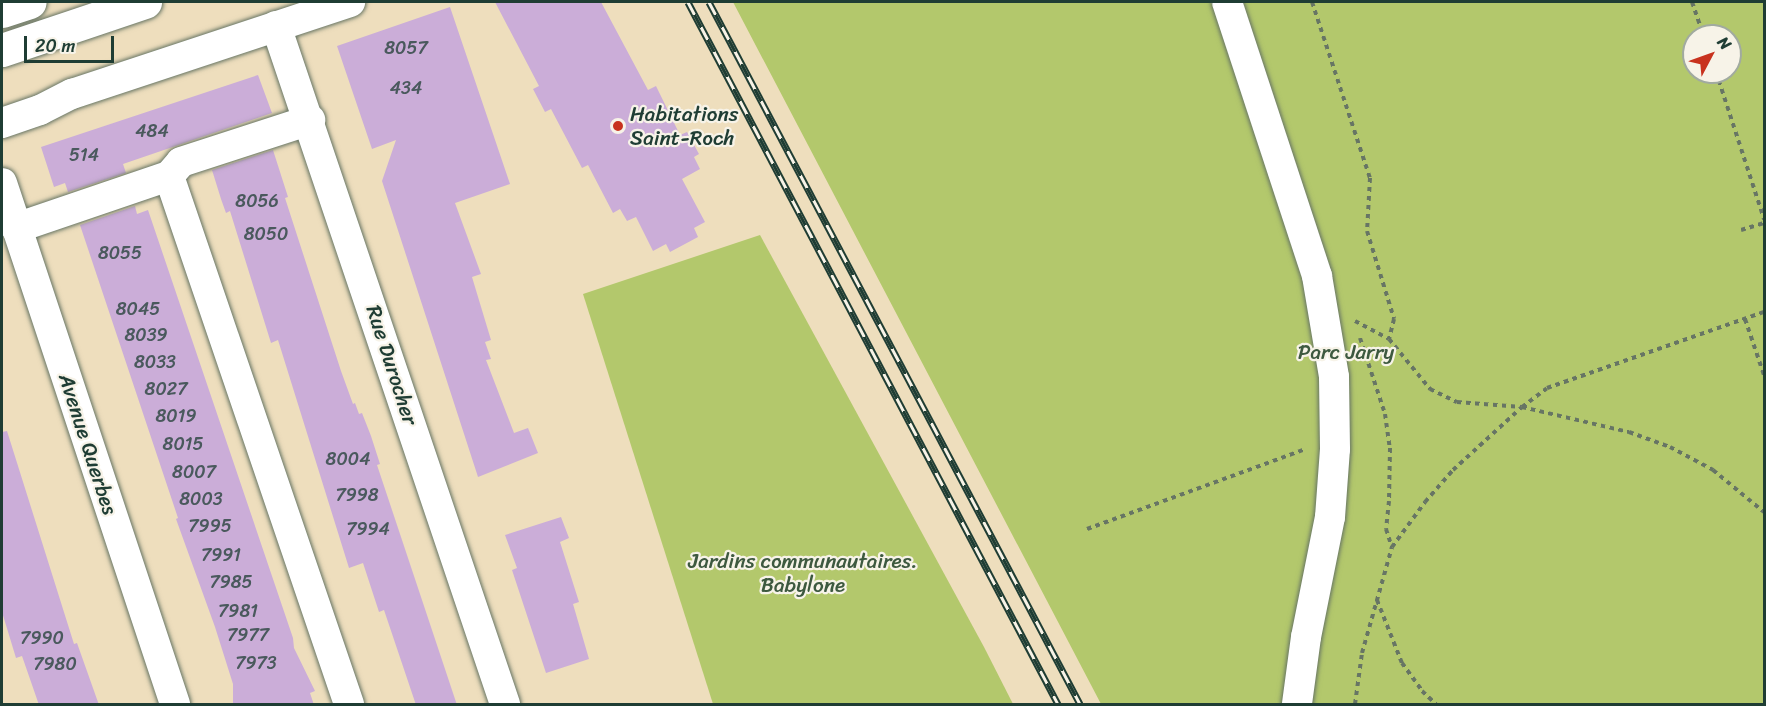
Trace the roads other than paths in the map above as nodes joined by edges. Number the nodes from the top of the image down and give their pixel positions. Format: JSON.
{"nodes":[{"id":1,"x":30,"y":2,"type":"edge"},
{"id":2,"x":145,"y":2,"type":"edge"},
{"id":3,"x":350,"y":2,"type":"edge"},
{"id":4,"x":1227,"y":2,"type":"edge"},
{"id":5,"x":2,"y":11,"type":"edge"},
{"id":6,"x":276,"y":26,"type":"junction"},
{"id":7,"x":2,"y":50,"type":"edge"},
{"id":8,"x":310,"y":120,"type":"junction"},
{"id":9,"x":2,"y":123,"type":"edge"},
{"id":10,"x":169,"y":177,"type":"junction"},
{"id":11,"x":2,"y":183,"type":"edge"},
{"id":12,"x":16,"y":228,"type":"junction"},
{"id":13,"x":175,"y":705,"type":"edge"},
{"id":14,"x":349,"y":705,"type":"edge"},
{"id":15,"x":505,"y":705,"type":"edge"},
{"id":16,"x":1297,"y":705,"type":"edge"}],
"edges":[{"from":1,"to":5,"type":"main road"},
{"from":2,"to":7,"type":"main road"},
{"from":3,"to":6,"type":"street"},
{"from":4,"to":16,"type":"street"},
{"from":6,"to":8,"type":"street","name":"Rue Durocher"},
{"from":6,"to":9,"type":"street"},
{"from":8,"to":10,"type":"street"},
{"from":8,"to":15,"type":"street","name":"Rue Durocher"},
{"from":10,"to":12,"type":"street"},
{"from":10,"to":14,"type":"street"},
{"from":11,"to":12,"type":"street","name":"Avenue Querbes"},
{"from":12,"to":13,"type":"street","name":"Avenue Querbes"}]}
